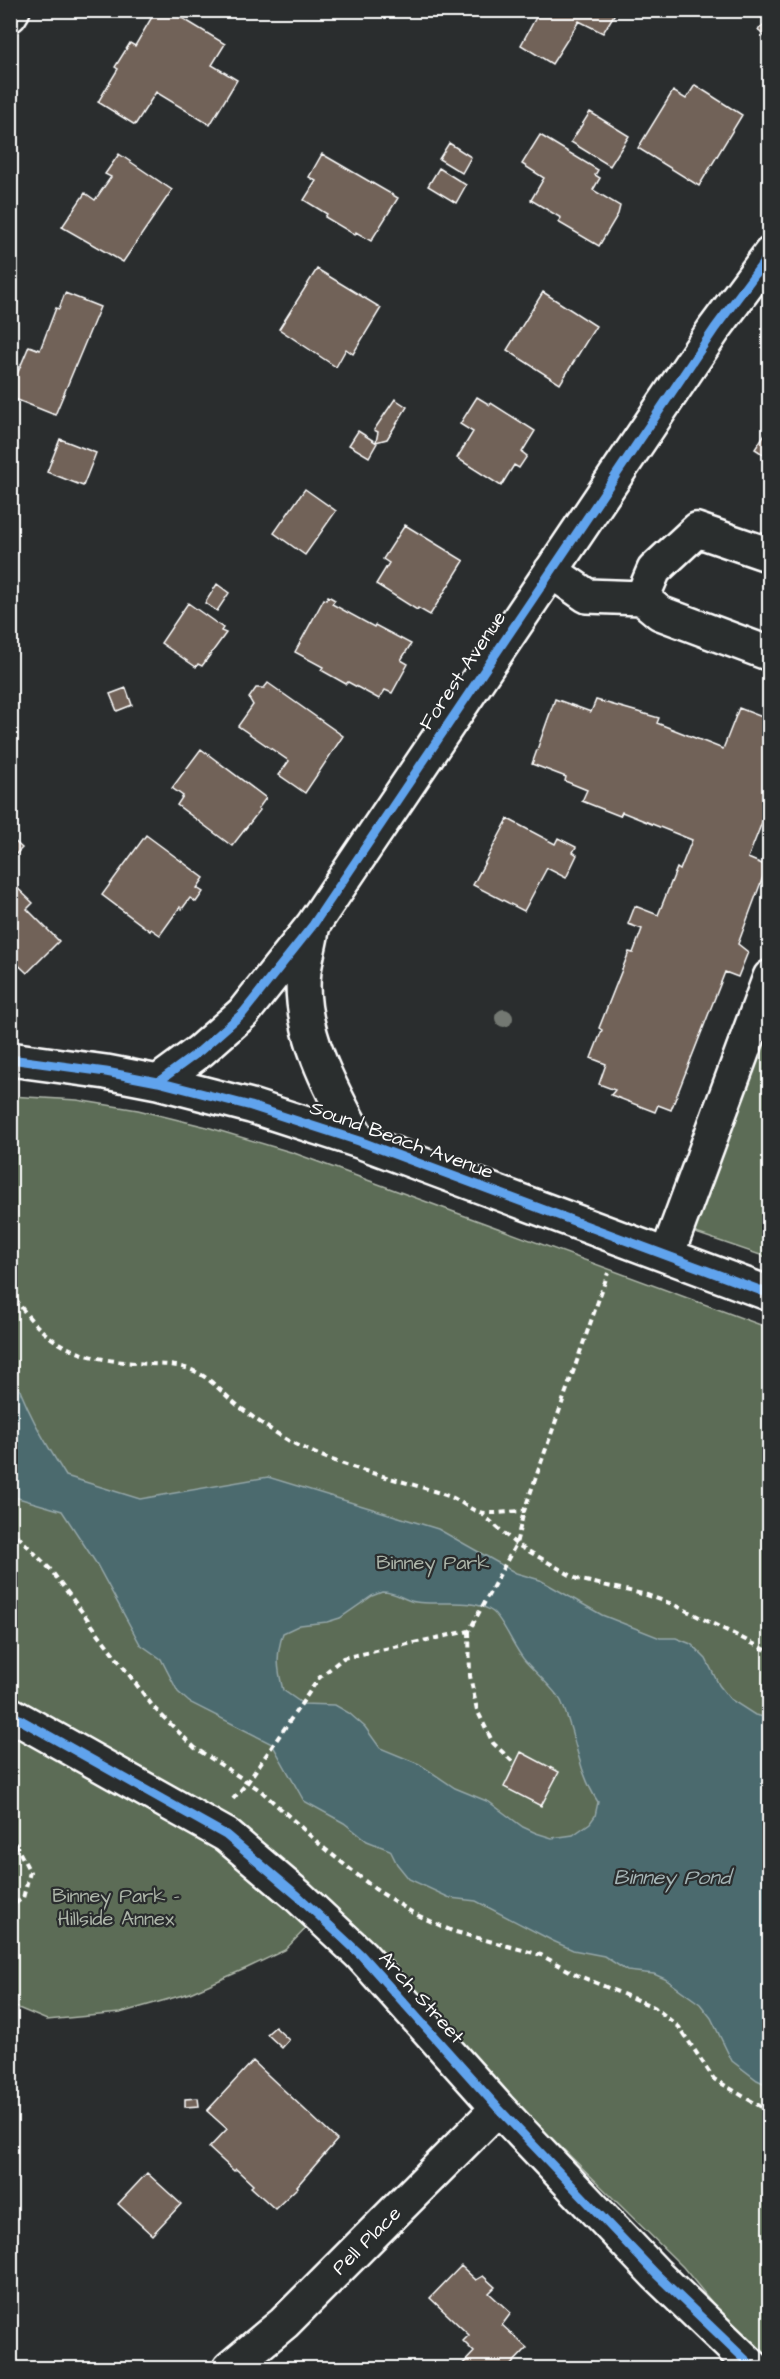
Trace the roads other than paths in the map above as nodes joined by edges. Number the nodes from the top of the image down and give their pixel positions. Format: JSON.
{"nodes":[{"id":1,"x":13,"y":10,"type":"edge"},
{"id":2,"x":10,"y":15,"type":"edge"},
{"id":3,"x":770,"y":254,"type":"edge"},
{"id":4,"x":770,"y":555,"type":"edge"},
{"id":5,"x":550,"y":571,"type":"junction"},
{"id":6,"x":642,"y":598,"type":"junction"},
{"id":7,"x":770,"y":654,"type":"edge"},
{"id":8,"x":313,"y":925,"type":"junction"},
{"id":9,"x":770,"y":977,"type":"edge"},
{"id":10,"x":10,"y":1059,"type":"edge"},
{"id":11,"x":158,"y":1082,"type":"junction"},
{"id":12,"x":359,"y":1141,"type":"junction"},
{"id":13,"x":667,"y":1255,"type":"junction"},
{"id":14,"x":770,"y":1293,"type":"edge"},
{"id":15,"x":10,"y":1714,"type":"edge"},
{"id":16,"x":498,"y":2108,"type":"junction"},
{"id":17,"x":230,"y":2368,"type":"edge"},
{"id":18,"x":754,"y":2368,"type":"edge"}],
"edges":[{"from":1,"to":2,"type":"street"},
{"from":3,"to":5,"type":"street","name":"Forest Avenue"},
{"from":4,"to":6,"type":"street"},
{"from":5,"to":6,"type":"street"},
{"from":5,"to":8,"type":"street","name":"Forest Avenue"},
{"from":6,"to":7,"type":"street"},
{"from":8,"to":11,"type":"street","name":"Forest Avenue"},
{"from":8,"to":12,"type":"street","name":"Forest Avenue"},
{"from":9,"to":13,"type":"street"},
{"from":10,"to":11,"type":"street","name":"Sound Beach Avenue"},
{"from":11,"to":12,"type":"street","name":"Sound Beach Avenue"},
{"from":12,"to":13,"type":"street","name":"Sound Beach Avenue"},
{"from":13,"to":14,"type":"street","name":"Sound Beach Avenue"},
{"from":15,"to":16,"type":"street","name":"Arch Street"},
{"from":16,"to":17,"type":"street","name":"Pell Place"},
{"from":16,"to":18,"type":"street","name":"Arch Street"}]}
